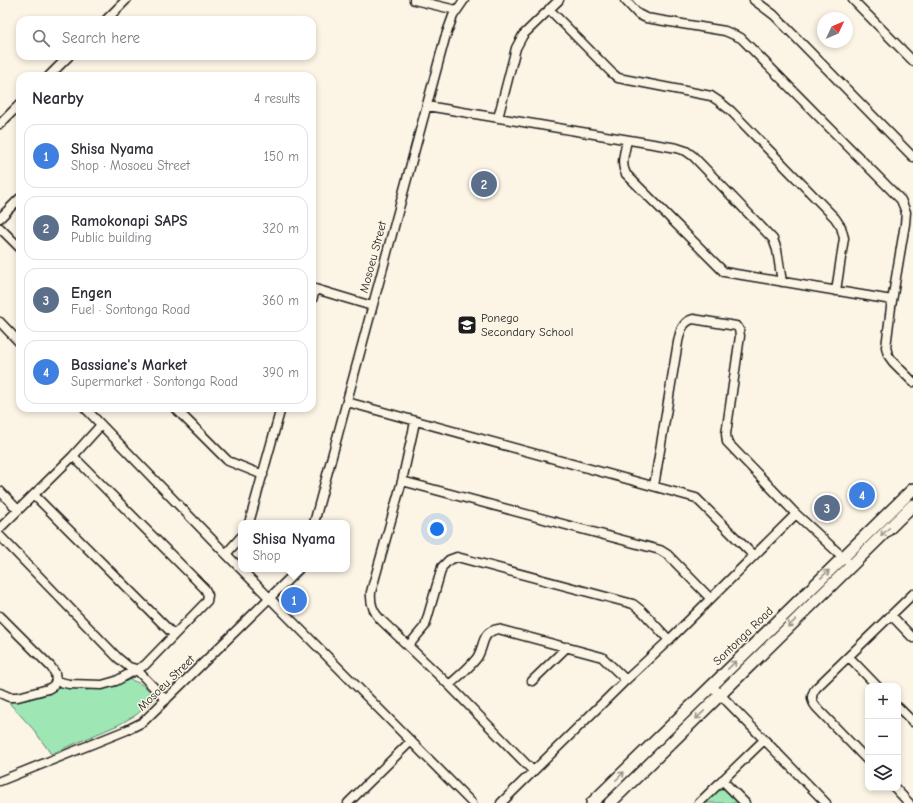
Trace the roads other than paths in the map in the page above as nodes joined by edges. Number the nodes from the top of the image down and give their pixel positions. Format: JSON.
{"nodes":[{"id":1,"x":126,"y":0,"type":"edge"},
{"id":2,"x":414,"y":0,"type":"edge"},
{"id":3,"x":464,"y":0,"type":"edge"},
{"id":4,"x":559,"y":0,"type":"edge"},
{"id":5,"x":625,"y":0,"type":"edge"},
{"id":6,"x":754,"y":0,"type":"edge"},
{"id":7,"x":853,"y":0,"type":"edge"},
{"id":8,"x":549,"y":9,"type":"junction"},
{"id":9,"x":456,"y":10,"type":"junction"},
{"id":10,"x":110,"y":16,"type":"edge"},
{"id":11,"x":65,"y":60,"type":"edge"},
{"id":12,"x":913,"y":62,"type":"edge"},
{"id":13,"x":53,"y":72,"type":"edge"},
{"id":14,"x":427,"y":106,"type":"junction"},
{"id":15,"x":16,"y":108,"type":"edge"},
{"id":16,"x":498,"y":118,"type":"junction"},
{"id":17,"x":0,"y":124,"type":"edge"},
{"id":18,"x":627,"y":140,"type":"junction"},
{"id":19,"x":913,"y":157,"type":"edge"},
{"id":20,"x":16,"y":202,"type":"edge"},
{"id":21,"x":0,"y":218,"type":"edge"},
{"id":22,"x":0,"y":228,"type":"edge"},
{"id":23,"x":16,"y":244,"type":"edge"},
{"id":24,"x":782,"y":282,"type":"junction"},
{"id":25,"x":316,"y":290,"type":"edge"},
{"id":26,"x":836,"y":290,"type":"junction"},
{"id":27,"x":892,"y":300,"type":"junction"},
{"id":28,"x":372,"y":306,"type":"junction"},
{"id":29,"x":0,"y":322,"type":"edge"},
{"id":30,"x":16,"y":338,"type":"edge"},
{"id":31,"x":913,"y":382,"type":"edge"},
{"id":32,"x":347,"y":402,"type":"junction"},
{"id":33,"x":89,"y":412,"type":"edge"},
{"id":34,"x":179,"y":412,"type":"edge"},
{"id":35,"x":280,"y":412,"type":"edge"},
{"id":36,"x":415,"y":422,"type":"junction"},
{"id":37,"x":101,"y":425,"type":"junction"},
{"id":38,"x":73,"y":456,"type":"junction"},
{"id":39,"x":263,"y":475,"type":"junction"},
{"id":40,"x":402,"y":481,"type":"junction"},
{"id":41,"x":654,"y":486,"type":"junction"},
{"id":42,"x":913,"y":489,"type":"edge"},
{"id":43,"x":0,"y":490,"type":"edge"},
{"id":44,"x":34,"y":495,"type":"junction"},
{"id":45,"x":913,"y":505,"type":"edge"},
{"id":46,"x":18,"y":510,"type":"junction"},
{"id":47,"x":796,"y":514,"type":"junction"},
{"id":48,"x":250,"y":520,"type":"edge"},
{"id":49,"x":315,"y":520,"type":"edge"},
{"id":50,"x":0,"y":528,"type":"edge"},
{"id":51,"x":0,"y":536,"type":"edge"},
{"id":52,"x":238,"y":540,"type":"edge"},
{"id":53,"x":226,"y":554,"type":"junction"},
{"id":54,"x":753,"y":555,"type":"junction"},
{"id":55,"x":842,"y":557,"type":"junction"},
{"id":56,"x":238,"y":566,"type":"edge"},
{"id":57,"x":851,"y":566,"type":"junction"},
{"id":58,"x":244,"y":572,"type":"edge"},
{"id":59,"x":296,"y":572,"type":"edge"},
{"id":60,"x":913,"y":594,"type":"edge"},
{"id":61,"x":710,"y":598,"type":"junction"},
{"id":62,"x":270,"y":599,"type":"junction"},
{"id":63,"x":891,"y":615,"type":"junction"},
{"id":64,"x":0,"y":616,"type":"edge"},
{"id":65,"x":174,"y":635,"type":"junction"},
{"id":66,"x":913,"y":638,"type":"edge"},
{"id":67,"x":669,"y":640,"type":"junction"},
{"id":68,"x":409,"y":645,"type":"junction"},
{"id":69,"x":567,"y":647,"type":"junction"},
{"id":70,"x":848,"y":657,"type":"junction"},
{"id":71,"x":136,"y":669,"type":"junction"},
{"id":72,"x":626,"y":680,"type":"junction"},
{"id":73,"x":56,"y":681,"type":"junction"},
{"id":74,"x":532,"y":681,"type":"dead end"},
{"id":75,"x":874,"y":683,"type":"edge"},
{"id":76,"x":711,"y":685,"type":"junction"},
{"id":77,"x":449,"y":686,"type":"junction"},
{"id":78,"x":0,"y":693,"type":"edge"},
{"id":79,"x":721,"y":695,"type":"junction"},
{"id":80,"x":166,"y":700,"type":"junction"},
{"id":81,"x":901,"y":710,"type":"edge"},
{"id":82,"x":913,"y":722,"type":"edge"},
{"id":83,"x":764,"y":740,"type":"junction"},
{"id":84,"x":411,"y":741,"type":"junction"},
{"id":85,"x":865,"y":758,"type":"edge"},
{"id":86,"x":533,"y":771,"type":"junction"},
{"id":87,"x":722,"y":780,"type":"junction"},
{"id":88,"x":0,"y":781,"type":"edge"},
{"id":89,"x":898,"y":791,"type":"edge"},
{"id":90,"x":348,"y":803,"type":"edge"},
{"id":91,"x":472,"y":803,"type":"edge"},
{"id":92,"x":501,"y":803,"type":"edge"},
{"id":93,"x":592,"y":803,"type":"edge"},
{"id":94,"x":610,"y":803,"type":"edge"},
{"id":95,"x":699,"y":803,"type":"edge"},
{"id":96,"x":745,"y":803,"type":"edge"},
{"id":97,"x":826,"y":803,"type":"edge"},
{"id":98,"x":909,"y":803,"type":"edge"}],
"edges":[{"from":1,"to":10,"type":"street"},
{"from":2,"to":9,"type":"street"},
{"from":3,"to":9,"type":"street","name":"Mosoeu Street"},
{"from":4,"to":8,"type":"street"},
{"from":5,"to":27,"type":"street"},
{"from":6,"to":19,"type":"street"},
{"from":7,"to":12,"type":"street"},
{"from":8,"to":16,"type":"street"},
{"from":8,"to":26,"type":"street"},
{"from":9,"to":14,"type":"street","name":"Mosoeu Street"},
{"from":11,"to":13,"type":"street"},
{"from":14,"to":16,"type":"street"},
{"from":14,"to":28,"type":"street","name":"Mosoeu Street"},
{"from":15,"to":17,"type":"street"},
{"from":16,"to":18,"type":"street"},
{"from":18,"to":24,"type":"street"},
{"from":18,"to":24,"type":"street"},
{"from":20,"to":21,"type":"street"},
{"from":22,"to":23,"type":"street"},
{"from":24,"to":26,"type":"street"},
{"from":25,"to":28,"type":"street"},
{"from":26,"to":27,"type":"street"},
{"from":27,"to":31,"type":"street"},
{"from":28,"to":32,"type":"street","name":"Mosoeu Street"},
{"from":29,"to":30,"type":"street"},
{"from":32,"to":36,"type":"street"},
{"from":32,"to":49,"type":"street","name":"Mosoeu Street"},
{"from":33,"to":37,"type":"street"},
{"from":34,"to":39,"type":"street"},
{"from":35,"to":39,"type":"street"},
{"from":36,"to":40,"type":"street"},
{"from":36,"to":41,"type":"street"},
{"from":37,"to":38,"type":"street"},
{"from":37,"to":53,"type":"street"},
{"from":38,"to":44,"type":"street"},
{"from":38,"to":65,"type":"street"},
{"from":39,"to":48,"type":"street"},
{"from":40,"to":61,"type":"street"},
{"from":40,"to":68,"type":"street"},
{"from":41,"to":47,"type":"street"},
{"from":41,"to":54,"type":"street"},
{"from":42,"to":55,"type":"main road","name":"Sontonga Road"},
{"from":43,"to":46,"type":"street"},
{"from":44,"to":46,"type":"street"},
{"from":44,"to":65,"type":"street"},
{"from":45,"to":57,"type":"main road","one_way":true},
{"from":46,"to":50,"type":"street"},
{"from":47,"to":54,"type":"street"},
{"from":47,"to":55,"type":"street"},
{"from":51,"to":71,"type":"street"},
{"from":52,"to":53,"type":"street"},
{"from":53,"to":56,"type":"street"},
{"from":54,"to":61,"type":"street"},
{"from":55,"to":57,"type":"street"},
{"from":76,"to":55,"type":"main road","name":"Sontonga Road","one_way":true},
{"from":57,"to":79,"type":"main road","one_way":true},
{"from":58,"to":62,"type":"street"},
{"from":59,"to":62,"type":"street","name":"Mosoeu Street"},
{"from":60,"to":63,"type":"street"},
{"from":61,"to":67,"type":"street"},
{"from":62,"to":80,"type":"street","name":"Mosoeu Street"},
{"from":62,"to":84,"type":"street"},
{"from":63,"to":66,"type":"street"},
{"from":63,"to":70,"type":"street"},
{"from":64,"to":73,"type":"street"},
{"from":65,"to":71,"type":"street"},
{"from":67,"to":68,"type":"street"},
{"from":67,"to":72,"type":"street"},
{"from":68,"to":77,"type":"street"},
{"from":69,"to":72,"type":"street"},
{"from":69,"to":74,"type":"street"},
{"from":69,"to":77,"type":"street"},
{"from":70,"to":75,"type":"street"},
{"from":70,"to":85,"type":"street"},
{"from":71,"to":73,"type":"street"},
{"from":71,"to":80,"type":"street"},
{"from":72,"to":86,"type":"street"},
{"from":73,"to":78,"type":"street"},
{"from":76,"to":79,"type":"street"},
{"from":93,"to":76,"type":"main road","name":"Sontonga Road","one_way":true},
{"from":77,"to":86,"type":"street"},
{"from":79,"to":83,"type":"street"},
{"from":79,"to":94,"type":"main road","one_way":true},
{"from":80,"to":88,"type":"street","name":"Mosoeu Street"},
{"from":81,"to":82,"type":"street"},
{"from":83,"to":87,"type":"street"},
{"from":83,"to":97,"type":"street"},
{"from":84,"to":90,"type":"street"},
{"from":84,"to":91,"type":"street"},
{"from":86,"to":92,"type":"street"},
{"from":87,"to":95,"type":"street"},
{"from":87,"to":96,"type":"street"},
{"from":89,"to":98,"type":"street"}]}
